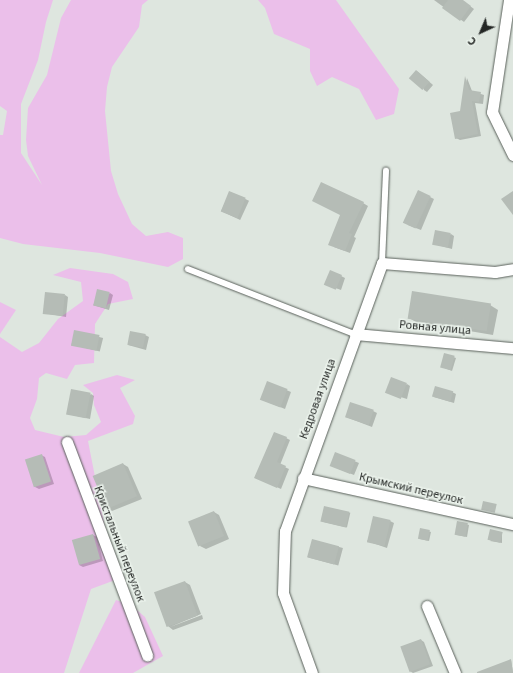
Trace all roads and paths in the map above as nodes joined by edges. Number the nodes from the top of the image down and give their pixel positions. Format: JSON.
{"nodes":[{"id":1,"x":509,"y":0,"type":"edge"},
{"id":2,"x":508,"y":37,"type":"edge"},
{"id":3,"x":513,"y":155,"type":"edge"},
{"id":4,"x":386,"y":171,"type":"dead end"},
{"id":5,"x":382,"y":263,"type":"junction"},
{"id":6,"x":188,"y":269,"type":"dead end"},
{"id":7,"x":513,"y":269,"type":"edge"},
{"id":8,"x":355,"y":334,"type":"junction"},
{"id":9,"x":513,"y":348,"type":"edge"},
{"id":10,"x":67,"y":442,"type":"dead end"},
{"id":11,"x":303,"y":478,"type":"junction"},
{"id":12,"x":513,"y":524,"type":"edge"},
{"id":13,"x":427,"y":606,"type":"dead end"},
{"id":14,"x":147,"y":655,"type":"dead end"},
{"id":15,"x":312,"y":673,"type":"edge"},
{"id":16,"x":455,"y":673,"type":"edge"}],
"edges":[{"from":1,"to":2,"type":"street"},
{"from":2,"to":3,"type":"street"},
{"from":4,"to":5,"type":"lane"},
{"from":5,"to":7,"type":"street"},
{"from":5,"to":8,"type":"street","name":"Кедровая улица"},
{"from":6,"to":8,"type":"lane"},
{"from":8,"to":9,"type":"street","name":"Ровная улица"},
{"from":8,"to":11,"type":"street","name":"Кедровая улица"},
{"from":10,"to":14,"type":"street","name":"Кристальный переулок"},
{"from":11,"to":12,"type":"street","name":"Крымский переулок"},
{"from":11,"to":15,"type":"street","name":"Кедровая улица"},
{"from":13,"to":16,"type":"street"}]}
